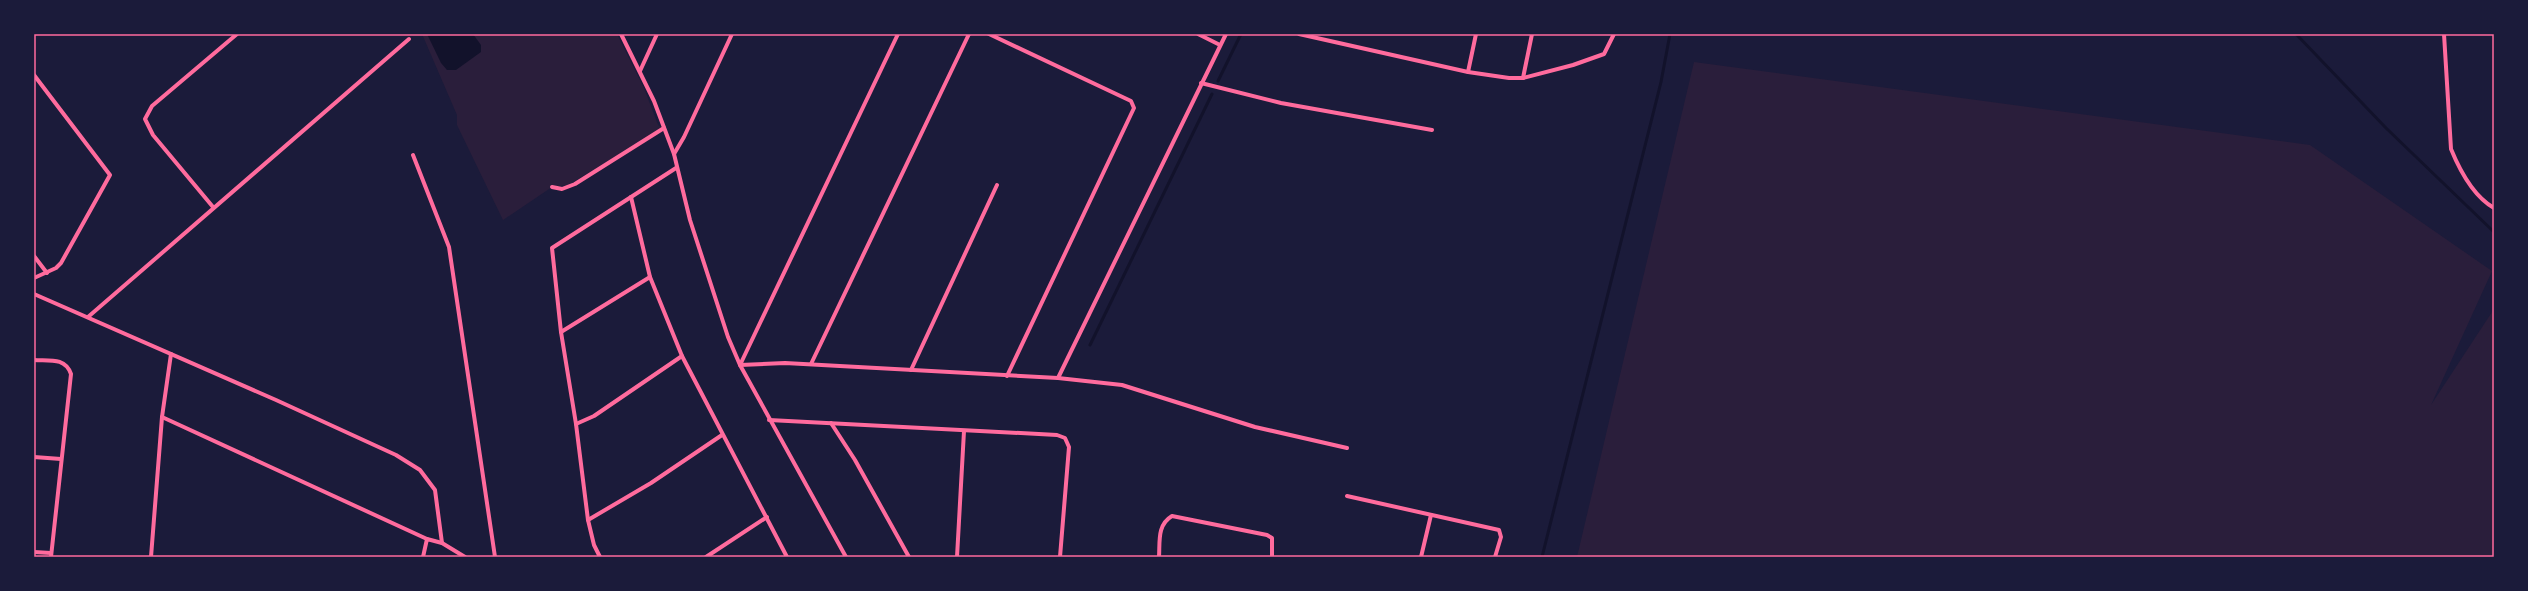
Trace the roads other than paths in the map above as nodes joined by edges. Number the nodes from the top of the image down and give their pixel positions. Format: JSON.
{"nodes":[{"id":1,"x":237,"y":34,"type":"edge"},
{"id":2,"x":621,"y":34,"type":"edge"},
{"id":3,"x":658,"y":34,"type":"edge"},
{"id":4,"x":732,"y":34,"type":"edge"},
{"id":5,"x":898,"y":34,"type":"edge"},
{"id":6,"x":969,"y":34,"type":"edge"},
{"id":7,"x":989,"y":34,"type":"edge"},
{"id":8,"x":1198,"y":34,"type":"edge"},
{"id":9,"x":1226,"y":34,"type":"edge"},
{"id":10,"x":1299,"y":34,"type":"edge"},
{"id":11,"x":1476,"y":34,"type":"edge"},
{"id":12,"x":1532,"y":34,"type":"edge"},
{"id":13,"x":1614,"y":34,"type":"edge"},
{"id":14,"x":2444,"y":34,"type":"edge"},
{"id":15,"x":1305,"y":35,"type":"edge"},
{"id":16,"x":409,"y":39,"type":"dead end"},
{"id":17,"x":1220,"y":45,"type":"junction"},
{"id":18,"x":640,"y":71,"type":"junction"},
{"id":19,"x":1468,"y":72,"type":"junction"},
{"id":20,"x":34,"y":75,"type":"edge"},
{"id":21,"x":1523,"y":78,"type":"junction"},
{"id":22,"x":1201,"y":83,"type":"junction"},
{"id":23,"x":664,"y":128,"type":"junction"},
{"id":24,"x":1432,"y":130,"type":"dead end"},
{"id":25,"x":674,"y":154,"type":"junction"},
{"id":26,"x":413,"y":155,"type":"dead end"},
{"id":27,"x":676,"y":168,"type":"junction"},
{"id":28,"x":997,"y":185,"type":"dead end"},
{"id":29,"x":552,"y":187,"type":"dead end"},
{"id":30,"x":631,"y":197,"type":"junction"},
{"id":31,"x":213,"y":208,"type":"junction"},
{"id":32,"x":2494,"y":208,"type":"edge"},
{"id":33,"x":34,"y":256,"type":"edge"},
{"id":34,"x":47,"y":272,"type":"junction"},
{"id":35,"x":650,"y":277,"type":"junction"},
{"id":36,"x":34,"y":278,"type":"edge"},
{"id":37,"x":34,"y":294,"type":"edge"},
{"id":38,"x":88,"y":317,"type":"junction"},
{"id":39,"x":561,"y":332,"type":"junction"},
{"id":40,"x":171,"y":354,"type":"junction"},
{"id":41,"x":682,"y":356,"type":"junction"},
{"id":42,"x":34,"y":360,"type":"edge"},
{"id":43,"x":811,"y":364,"type":"junction"},
{"id":44,"x":740,"y":365,"type":"junction"},
{"id":45,"x":911,"y":370,"type":"junction"},
{"id":46,"x":1007,"y":376,"type":"junction"},
{"id":47,"x":1058,"y":378,"type":"junction"},
{"id":48,"x":162,"y":417,"type":"junction"},
{"id":49,"x":769,"y":420,"type":"junction"},
{"id":50,"x":830,"y":423,"type":"junction"},
{"id":51,"x":576,"y":424,"type":"junction"},
{"id":52,"x":964,"y":431,"type":"junction"},
{"id":53,"x":722,"y":435,"type":"junction"},
{"id":54,"x":1347,"y":448,"type":"dead end"},
{"id":55,"x":34,"y":457,"type":"edge"},
{"id":56,"x":61,"y":459,"type":"junction"},
{"id":57,"x":1347,"y":496,"type":"dead end"},
{"id":58,"x":1431,"y":515,"type":"junction"},
{"id":59,"x":767,"y":517,"type":"junction"},
{"id":60,"x":588,"y":520,"type":"junction"},
{"id":61,"x":427,"y":539,"type":"junction"},
{"id":62,"x":442,"y":543,"type":"junction"},
{"id":63,"x":34,"y":552,"type":"edge"},
{"id":64,"x":51,"y":555,"type":"edge"},
{"id":65,"x":151,"y":557,"type":"edge"},
{"id":66,"x":423,"y":557,"type":"edge"},
{"id":67,"x":465,"y":557,"type":"edge"},
{"id":68,"x":495,"y":557,"type":"edge"},
{"id":69,"x":600,"y":557,"type":"edge"},
{"id":70,"x":706,"y":557,"type":"edge"},
{"id":71,"x":787,"y":557,"type":"edge"},
{"id":72,"x":846,"y":557,"type":"edge"},
{"id":73,"x":909,"y":557,"type":"edge"},
{"id":74,"x":957,"y":557,"type":"edge"},
{"id":75,"x":1060,"y":557,"type":"edge"},
{"id":76,"x":1159,"y":557,"type":"edge"},
{"id":77,"x":1272,"y":557,"type":"edge"},
{"id":78,"x":1421,"y":557,"type":"edge"},
{"id":79,"x":1495,"y":557,"type":"edge"}],
"edges":[{"from":1,"to":31,"type":"street"},
{"from":2,"to":18,"type":"street"},
{"from":3,"to":18,"type":"street"},
{"from":4,"to":25,"type":"street"},
{"from":5,"to":44,"type":"street"},
{"from":6,"to":43,"type":"street"},
{"from":7,"to":46,"type":"street"},
{"from":8,"to":17,"type":"street"},
{"from":9,"to":17,"type":"street"},
{"from":10,"to":15,"type":"street"},
{"from":11,"to":19,"type":"street"},
{"from":12,"to":21,"type":"street"},
{"from":13,"to":21,"type":"street"},
{"from":14,"to":32,"type":"street"},
{"from":15,"to":19,"type":"street"},
{"from":16,"to":31,"type":"street"},
{"from":17,"to":22,"type":"street"},
{"from":18,"to":23,"type":"street"},
{"from":19,"to":21,"type":"street"},
{"from":20,"to":34,"type":"street"},
{"from":22,"to":24,"type":"street"},
{"from":22,"to":47,"type":"street"},
{"from":23,"to":25,"type":"street"},
{"from":23,"to":29,"type":"street"},
{"from":25,"to":27,"type":"street"},
{"from":26,"to":68,"type":"street"},
{"from":27,"to":30,"type":"street"},
{"from":27,"to":44,"type":"street"},
{"from":28,"to":45,"type":"street"},
{"from":30,"to":35,"type":"street"},
{"from":30,"to":39,"type":"street"},
{"from":31,"to":38,"type":"street"},
{"from":33,"to":34,"type":"street"},
{"from":34,"to":36,"type":"street"},
{"from":35,"to":39,"type":"street"},
{"from":35,"to":41,"type":"street"},
{"from":37,"to":38,"type":"street"},
{"from":38,"to":40,"type":"street"},
{"from":39,"to":51,"type":"street"},
{"from":40,"to":48,"type":"street"},
{"from":40,"to":62,"type":"street"},
{"from":41,"to":51,"type":"street"},
{"from":41,"to":53,"type":"street"},
{"from":42,"to":56,"type":"street"},
{"from":43,"to":44,"type":"street"},
{"from":43,"to":45,"type":"street"},
{"from":44,"to":49,"type":"street"},
{"from":45,"to":46,"type":"street"},
{"from":46,"to":47,"type":"street"},
{"from":47,"to":54,"type":"street"},
{"from":48,"to":61,"type":"street"},
{"from":48,"to":65,"type":"street"},
{"from":49,"to":50,"type":"street"},
{"from":49,"to":72,"type":"street"},
{"from":50,"to":52,"type":"street"},
{"from":50,"to":73,"type":"street"},
{"from":51,"to":60,"type":"street"},
{"from":52,"to":74,"type":"street"},
{"from":52,"to":75,"type":"street"},
{"from":53,"to":59,"type":"street"},
{"from":53,"to":60,"type":"street"},
{"from":55,"to":56,"type":"street"},
{"from":56,"to":64,"type":"street"},
{"from":57,"to":58,"type":"street"},
{"from":58,"to":78,"type":"street"},
{"from":58,"to":79,"type":"street"},
{"from":59,"to":70,"type":"street"},
{"from":59,"to":71,"type":"street"},
{"from":60,"to":69,"type":"street"},
{"from":61,"to":62,"type":"street"},
{"from":61,"to":66,"type":"street"},
{"from":62,"to":67,"type":"street"},
{"from":63,"to":64,"type":"street"},
{"from":76,"to":77,"type":"street"}]}
